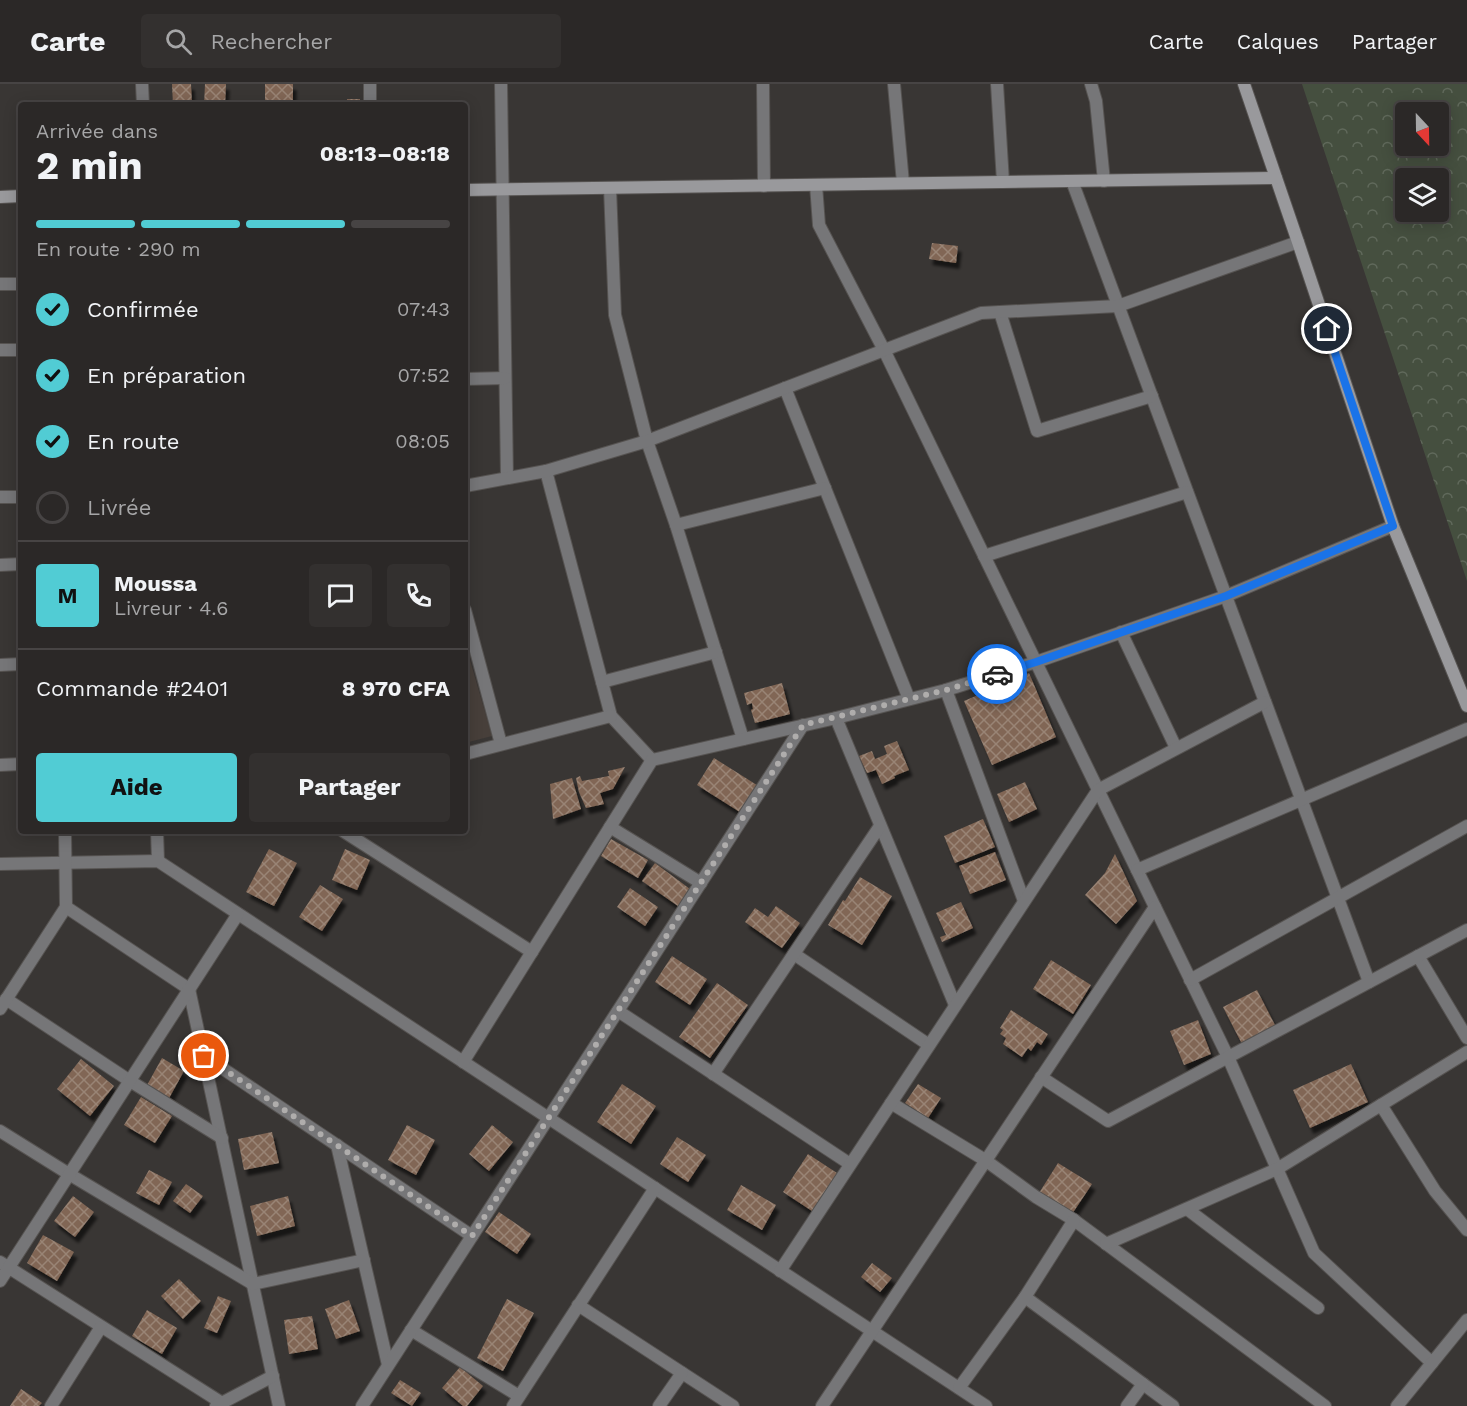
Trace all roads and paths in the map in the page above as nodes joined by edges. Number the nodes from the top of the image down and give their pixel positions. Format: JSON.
{"nodes":[{"id":1,"x":142,"y":84,"type":"edge"},
{"id":2,"x":370,"y":84,"type":"edge"},
{"id":3,"x":501,"y":84,"type":"edge"},
{"id":4,"x":763,"y":84,"type":"edge"},
{"id":5,"x":894,"y":84,"type":"edge"},
{"id":6,"x":997,"y":84,"type":"edge"},
{"id":7,"x":1091,"y":84,"type":"edge"},
{"id":8,"x":1244,"y":84,"type":"edge"},
{"id":9,"x":143,"y":102,"type":"edge"},
{"id":10,"x":370,"y":102,"type":"edge"},
{"id":11,"x":1276,"y":178,"type":"junction"},
{"id":12,"x":1072,"y":181,"type":"junction"},
{"id":13,"x":1104,"y":181,"type":"junction"},
{"id":14,"x":1003,"y":182,"type":"junction"},
{"id":15,"x":903,"y":183,"type":"junction"},
{"id":16,"x":816,"y":185,"type":"junction"},
{"id":17,"x":764,"y":186,"type":"junction"},
{"id":18,"x":610,"y":188,"type":"junction"},
{"id":19,"x":502,"y":189,"type":"junction"},
{"id":20,"x":468,"y":190,"type":"edge"},
{"id":21,"x":18,"y":196,"type":"edge"},
{"id":22,"x":0,"y":197,"type":"edge"},
{"id":23,"x":1298,"y":242,"type":"junction"},
{"id":24,"x":0,"y":284,"type":"edge"},
{"id":25,"x":18,"y":284,"type":"edge"},
{"id":26,"x":1118,"y":306,"type":"junction"},
{"id":27,"x":1000,"y":312,"type":"junction"},
{"id":28,"x":0,"y":350,"type":"edge"},
{"id":29,"x":18,"y":350,"type":"edge"},
{"id":30,"x":884,"y":350,"type":"junction"},
{"id":31,"x":468,"y":378,"type":"edge"},
{"id":32,"x":505,"y":378,"type":"junction"},
{"id":33,"x":785,"y":388,"type":"junction"},
{"id":34,"x":1152,"y":396,"type":"junction"},
{"id":35,"x":647,"y":441,"type":"junction"},
{"id":36,"x":546,"y":471,"type":"junction"},
{"id":37,"x":507,"y":478,"type":"junction"},
{"id":38,"x":468,"y":485,"type":"edge"},
{"id":39,"x":825,"y":488,"type":"junction"},
{"id":40,"x":1187,"y":492,"type":"junction"},
{"id":41,"x":0,"y":497,"type":"edge"},
{"id":42,"x":18,"y":497,"type":"edge"},
{"id":43,"x":676,"y":525,"type":"junction"},
{"id":44,"x":1393,"y":526,"type":"junction"},
{"id":45,"x":984,"y":556,"type":"junction"},
{"id":46,"x":18,"y":564,"type":"edge"},
{"id":47,"x":0,"y":565,"type":"edge"},
{"id":48,"x":1226,"y":596,"type":"junction"},
{"id":49,"x":468,"y":621,"type":"edge"},
{"id":50,"x":1121,"y":632,"type":"junction"},
{"id":51,"x":716,"y":652,"type":"junction"},
{"id":52,"x":1036,"y":662,"type":"junction"},
{"id":53,"x":18,"y":664,"type":"edge"},
{"id":54,"x":0,"y":665,"type":"edge"},
{"id":55,"x":602,"y":682,"type":"junction"},
{"id":56,"x":946,"y":690,"type":"junction"},
{"id":57,"x":909,"y":699,"type":"junction"},
{"id":58,"x":1265,"y":702,"type":"junction"},
{"id":59,"x":1467,"y":706,"type":"edge"},
{"id":60,"x":611,"y":716,"type":"junction"},
{"id":61,"x":836,"y":718,"type":"junction"},
{"id":62,"x":803,"y":725,"type":"junction"},
{"id":63,"x":1467,"y":729,"type":"edge"},
{"id":64,"x":743,"y":739,"type":"junction"},
{"id":65,"x":501,"y":744,"type":"junction"},
{"id":66,"x":1176,"y":748,"type":"junction"},
{"id":67,"x":468,"y":753,"type":"edge"},
{"id":68,"x":652,"y":760,"type":"junction"},
{"id":69,"x":18,"y":764,"type":"edge"},
{"id":70,"x":0,"y":765,"type":"edge"},
{"id":71,"x":1098,"y":790,"type":"junction"},
{"id":72,"x":1301,"y":800,"type":"junction"},
{"id":73,"x":610,"y":826,"type":"junction"},
{"id":74,"x":880,"y":826,"type":"junction"},
{"id":75,"x":1467,"y":826,"type":"edge"},
{"id":76,"x":65,"y":834,"type":"edge"},
{"id":77,"x":157,"y":834,"type":"edge"},
{"id":78,"x":348,"y":834,"type":"edge"},
{"id":79,"x":158,"y":861,"type":"junction"},
{"id":80,"x":65,"y":863,"type":"junction"},
{"id":81,"x":0,"y":864,"type":"edge"},
{"id":82,"x":1137,"y":870,"type":"junction"},
{"id":83,"x":700,"y":883,"type":"junction"},
{"id":84,"x":1339,"y":898,"type":"junction"},
{"id":85,"x":1024,"y":901,"type":"junction"},
{"id":86,"x":66,"y":907,"type":"junction"},
{"id":87,"x":1155,"y":907,"type":"junction"},
{"id":88,"x":238,"y":914,"type":"junction"},
{"id":89,"x":1467,"y":930,"type":"edge"},
{"id":90,"x":532,"y":952,"type":"junction"},
{"id":91,"x":794,"y":954,"type":"junction"},
{"id":92,"x":1418,"y":956,"type":"junction"},
{"id":93,"x":1190,"y":980,"type":"junction"},
{"id":94,"x":1369,"y":982,"type":"junction"},
{"id":95,"x":189,"y":989,"type":"junction"},
{"id":96,"x":2,"y":1004,"type":"edge"},
{"id":97,"x":955,"y":1005,"type":"junction"},
{"id":98,"x":618,"y":1011,"type":"junction"},
{"id":99,"x":1467,"y":1038,"type":"edge"},
{"id":100,"x":929,"y":1045,"type":"junction"},
{"id":101,"x":1467,"y":1052,"type":"edge"},
{"id":102,"x":204,"y":1056,"type":"junction"},
{"id":103,"x":1228,"y":1057,"type":"junction"},
{"id":104,"x":463,"y":1062,"type":"junction"},
{"id":105,"x":713,"y":1074,"type":"junction"},
{"id":106,"x":1041,"y":1077,"type":"junction"},
{"id":107,"x":130,"y":1081,"type":"junction"},
{"id":108,"x":891,"y":1103,"type":"junction"},
{"id":109,"x":1381,"y":1105,"type":"junction"},
{"id":110,"x":548,"y":1118,"type":"junction"},
{"id":111,"x":0,"y":1131,"type":"edge"},
{"id":112,"x":222,"y":1138,"type":"junction"},
{"id":113,"x":337,"y":1145,"type":"junction"},
{"id":114,"x":985,"y":1160,"type":"junction"},
{"id":115,"x":850,"y":1164,"type":"junction"},
{"id":116,"x":1278,"y":1170,"type":"junction"},
{"id":117,"x":69,"y":1174,"type":"junction"},
{"id":118,"x":655,"y":1188,"type":"junction"},
{"id":119,"x":1187,"y":1209,"type":"junction"},
{"id":120,"x":1074,"y":1220,"type":"junction"},
{"id":121,"x":1467,"y":1230,"type":"edge"},
{"id":122,"x":472,"y":1236,"type":"junction"},
{"id":123,"x":1106,"y":1244,"type":"junction"},
{"id":124,"x":364,"y":1260,"type":"junction"},
{"id":125,"x":4,"y":1265,"type":"edge"},
{"id":126,"x":780,"y":1271,"type":"junction"},
{"id":127,"x":0,"y":1281,"type":"edge"},
{"id":128,"x":253,"y":1284,"type":"junction"},
{"id":129,"x":1025,"y":1297,"type":"junction"},
{"id":130,"x":578,"y":1305,"type":"junction"},
{"id":131,"x":1318,"y":1308,"type":"dead end"},
{"id":132,"x":1467,"y":1320,"type":"edge"},
{"id":133,"x":101,"y":1327,"type":"junction"},
{"id":134,"x":411,"y":1330,"type":"junction"},
{"id":135,"x":872,"y":1331,"type":"junction"},
{"id":136,"x":1432,"y":1363,"type":"junction"},
{"id":137,"x":388,"y":1365,"type":"junction"},
{"id":138,"x":682,"y":1373,"type":"junction"},
{"id":139,"x":273,"y":1377,"type":"junction"},
{"id":140,"x":1143,"y":1384,"type":"junction"},
{"id":141,"x":959,"y":1388,"type":"junction"},
{"id":142,"x":516,"y":1401,"type":"edge"},
{"id":143,"x":219,"y":1404,"type":"edge"},
{"id":144,"x":51,"y":1406,"type":"edge"},
{"id":145,"x":279,"y":1406,"type":"edge"},
{"id":146,"x":362,"y":1406,"type":"edge"},
{"id":147,"x":659,"y":1406,"type":"edge"},
{"id":148,"x":733,"y":1406,"type":"edge"},
{"id":149,"x":822,"y":1406,"type":"edge"},
{"id":150,"x":986,"y":1406,"type":"edge"},
{"id":151,"x":1127,"y":1406,"type":"edge"},
{"id":152,"x":1173,"y":1406,"type":"edge"},
{"id":153,"x":1325,"y":1406,"type":"edge"},
{"id":154,"x":1397,"y":1406,"type":"edge"}],
"edges":[{"from":1,"to":9,"type":"street"},
{"from":2,"to":10,"type":"street"},
{"from":3,"to":19,"type":"street"},
{"from":4,"to":17,"type":"street"},
{"from":5,"to":15,"type":"street"},
{"from":6,"to":14,"type":"street"},
{"from":7,"to":13,"type":"street"},
{"from":8,"to":11,"type":"street"},
{"from":11,"to":13,"type":"street"},
{"from":11,"to":23,"type":"street"},
{"from":12,"to":13,"type":"street"},
{"from":12,"to":14,"type":"street"},
{"from":12,"to":26,"type":"street"},
{"from":14,"to":15,"type":"street"},
{"from":15,"to":16,"type":"street"},
{"from":16,"to":17,"type":"street"},
{"from":16,"to":30,"type":"street"},
{"from":17,"to":18,"type":"street"},
{"from":18,"to":19,"type":"street"},
{"from":18,"to":35,"type":"street"},
{"from":19,"to":20,"type":"street"},
{"from":19,"to":32,"type":"street"},
{"from":21,"to":22,"type":"street"},
{"from":23,"to":26,"type":"street"},
{"from":23,"to":44,"type":"street"},
{"from":24,"to":25,"type":"street"},
{"from":26,"to":27,"type":"street"},
{"from":26,"to":34,"type":"street"},
{"from":27,"to":30,"type":"street"},
{"from":27,"to":34,"type":"street"},
{"from":28,"to":29,"type":"street"},
{"from":30,"to":33,"type":"street"},
{"from":30,"to":45,"type":"street"},
{"from":31,"to":32,"type":"street"},
{"from":32,"to":37,"type":"street"},
{"from":33,"to":35,"type":"street"},
{"from":33,"to":39,"type":"street"},
{"from":34,"to":40,"type":"street"},
{"from":35,"to":36,"type":"street"},
{"from":35,"to":43,"type":"street"},
{"from":36,"to":37,"type":"street"},
{"from":36,"to":55,"type":"street"},
{"from":37,"to":38,"type":"street"},
{"from":39,"to":43,"type":"street"},
{"from":39,"to":57,"type":"street"},
{"from":40,"to":45,"type":"street"},
{"from":40,"to":48,"type":"street"},
{"from":41,"to":42,"type":"street"},
{"from":43,"to":51,"type":"street"},
{"from":44,"to":48,"type":"street"},
{"from":44,"to":59,"type":"street"},
{"from":45,"to":52,"type":"street"},
{"from":46,"to":47,"type":"street"},
{"from":48,"to":50,"type":"street"},
{"from":48,"to":58,"type":"street"},
{"from":49,"to":65,"type":"street"},
{"from":50,"to":52,"type":"street"},
{"from":50,"to":66,"type":"street"},
{"from":51,"to":55,"type":"street"},
{"from":51,"to":64,"type":"street"},
{"from":52,"to":56,"type":"street"},
{"from":52,"to":71,"type":"street"},
{"from":53,"to":54,"type":"street"},
{"from":55,"to":60,"type":"street"},
{"from":56,"to":57,"type":"street"},
{"from":56,"to":85,"type":"street"},
{"from":57,"to":61,"type":"street"},
{"from":58,"to":66,"type":"street"},
{"from":58,"to":72,"type":"street"},
{"from":60,"to":65,"type":"street"},
{"from":60,"to":68,"type":"street"},
{"from":61,"to":62,"type":"street"},
{"from":61,"to":74,"type":"street"},
{"from":62,"to":64,"type":"street"},
{"from":62,"to":83,"type":"street"},
{"from":63,"to":72,"type":"street"},
{"from":64,"to":68,"type":"street"},
{"from":65,"to":67,"type":"street"},
{"from":66,"to":71,"type":"street"},
{"from":68,"to":73,"type":"street"},
{"from":69,"to":70,"type":"street"},
{"from":71,"to":82,"type":"street"},
{"from":71,"to":85,"type":"street"},
{"from":72,"to":82,"type":"street"},
{"from":72,"to":84,"type":"street"},
{"from":73,"to":83,"type":"street"},
{"from":73,"to":90,"type":"street"},
{"from":74,"to":91,"type":"street"},
{"from":74,"to":97,"type":"street"},
{"from":75,"to":84,"type":"street"},
{"from":76,"to":80,"type":"street"},
{"from":77,"to":79,"type":"street"},
{"from":78,"to":90,"type":"street"},
{"from":79,"to":80,"type":"street"},
{"from":79,"to":88,"type":"street"},
{"from":80,"to":81,"type":"street"},
{"from":80,"to":86,"type":"street"},
{"from":82,"to":87,"type":"street"},
{"from":83,"to":98,"type":"street"},
{"from":84,"to":93,"type":"street"},
{"from":84,"to":94,"type":"street"},
{"from":85,"to":97,"type":"street"},
{"from":86,"to":95,"type":"street"},
{"from":86,"to":96,"type":"street"},
{"from":87,"to":93,"type":"street"},
{"from":87,"to":106,"type":"street"},
{"from":88,"to":95,"type":"street"},
{"from":88,"to":104,"type":"street"},
{"from":89,"to":92,"type":"street"},
{"from":90,"to":104,"type":"street"},
{"from":91,"to":100,"type":"street"},
{"from":91,"to":105,"type":"street"},
{"from":92,"to":94,"type":"street"},
{"from":92,"to":99,"type":"street"},
{"from":93,"to":103,"type":"street"},
{"from":94,"to":103,"type":"street"},
{"from":95,"to":102,"type":"street"},
{"from":95,"to":107,"type":"street"},
{"from":96,"to":107,"type":"street"},
{"from":97,"to":100,"type":"street"},
{"from":98,"to":105,"type":"street"},
{"from":98,"to":110,"type":"street"},
{"from":100,"to":108,"type":"street"},
{"from":101,"to":109,"type":"street"},
{"from":102,"to":112,"type":"street"},
{"from":102,"to":113,"type":"street"},
{"from":103,"to":106,"type":"street"},
{"from":103,"to":116,"type":"street"},
{"from":104,"to":110,"type":"street"},
{"from":105,"to":115,"type":"street"},
{"from":106,"to":114,"type":"street"},
{"from":107,"to":112,"type":"street"},
{"from":107,"to":117,"type":"street"},
{"from":108,"to":114,"type":"street"},
{"from":108,"to":115,"type":"street"},
{"from":109,"to":116,"type":"street"},
{"from":109,"to":121,"type":"street"},
{"from":110,"to":118,"type":"street"},
{"from":110,"to":122,"type":"street"},
{"from":111,"to":117,"type":"street"},
{"from":112,"to":128,"type":"street"},
{"from":113,"to":122,"type":"street"},
{"from":113,"to":124,"type":"street"},
{"from":114,"to":120,"type":"street"},
{"from":114,"to":135,"type":"street"},
{"from":115,"to":126,"type":"street"},
{"from":116,"to":119,"type":"street"},
{"from":116,"to":136,"type":"street"},
{"from":117,"to":125,"type":"street"},
{"from":117,"to":128,"type":"street"},
{"from":118,"to":126,"type":"street"},
{"from":118,"to":130,"type":"street"},
{"from":119,"to":123,"type":"street"},
{"from":119,"to":131,"type":"street"},
{"from":120,"to":123,"type":"street"},
{"from":120,"to":129,"type":"street"},
{"from":122,"to":134,"type":"street"},
{"from":123,"to":153,"type":"street"},
{"from":124,"to":128,"type":"street"},
{"from":124,"to":137,"type":"street"},
{"from":125,"to":127,"type":"street"},
{"from":125,"to":133,"type":"street"},
{"from":126,"to":135,"type":"street"},
{"from":128,"to":139,"type":"street"},
{"from":129,"to":140,"type":"street"},
{"from":129,"to":141,"type":"street"},
{"from":130,"to":138,"type":"street"},
{"from":130,"to":142,"type":"street"},
{"from":132,"to":136,"type":"street"},
{"from":133,"to":143,"type":"street"},
{"from":133,"to":144,"type":"street"},
{"from":134,"to":137,"type":"street"},
{"from":134,"to":142,"type":"street"},
{"from":135,"to":141,"type":"street"},
{"from":135,"to":149,"type":"street"},
{"from":136,"to":154,"type":"street"},
{"from":137,"to":146,"type":"street"},
{"from":138,"to":147,"type":"street"},
{"from":138,"to":148,"type":"street"},
{"from":139,"to":143,"type":"street"},
{"from":139,"to":145,"type":"street"},
{"from":140,"to":151,"type":"street"},
{"from":140,"to":152,"type":"street"},
{"from":141,"to":150,"type":"street"}]}
